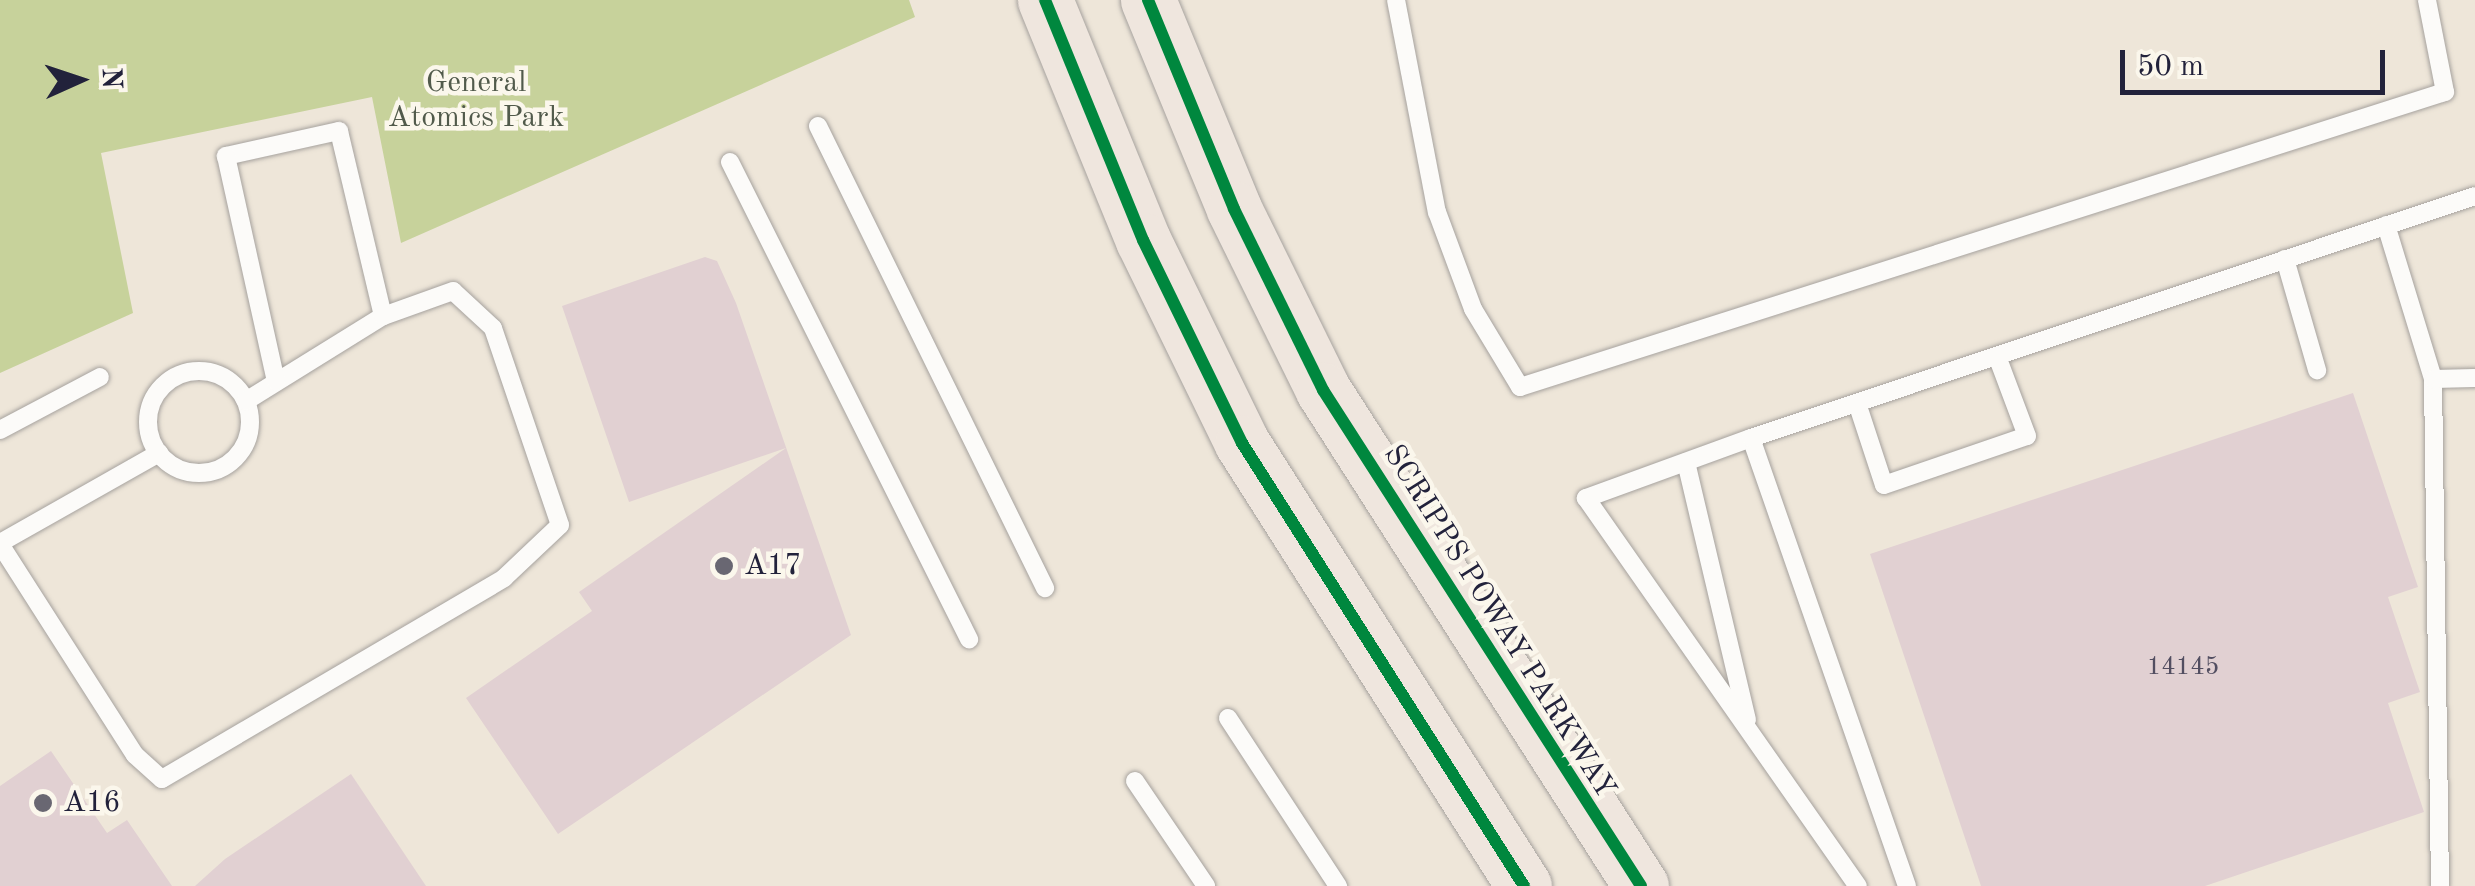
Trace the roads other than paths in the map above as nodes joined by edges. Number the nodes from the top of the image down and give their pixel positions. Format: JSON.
{"nodes":[{"id":1,"x":1045,"y":0,"type":"edge"},
{"id":2,"x":1148,"y":0,"type":"edge"},
{"id":3,"x":1396,"y":0,"type":"edge"},
{"id":4,"x":2427,"y":0,"type":"edge"},
{"id":5,"x":818,"y":126,"type":"dead end"},
{"id":6,"x":730,"y":162,"type":"dead end"},
{"id":7,"x":2475,"y":196,"type":"edge"},
{"id":8,"x":2386,"y":225,"type":"junction"},
{"id":9,"x":2285,"y":259,"type":"junction"},
{"id":10,"x":383,"y":316,"type":"junction"},
{"id":11,"x":1997,"y":356,"type":"junction"},
{"id":12,"x":2318,"y":370,"type":"dead end"},
{"id":13,"x":100,"y":377,"type":"dead end"},
{"id":14,"x":2475,"y":378,"type":"edge"},
{"id":15,"x":2433,"y":379,"type":"junction"},
{"id":16,"x":276,"y":382,"type":"junction"},
{"id":17,"x":246,"y":401,"type":"junction"},
{"id":18,"x":1856,"y":403,"type":"junction"},
{"id":19,"x":0,"y":430,"type":"edge"},
{"id":20,"x":1751,"y":438,"type":"junction"},
{"id":21,"x":159,"y":453,"type":"junction"},
{"id":22,"x":1686,"y":462,"type":"junction"},
{"id":23,"x":0,"y":544,"type":"edge"},
{"id":24,"x":1045,"y":588,"type":"dead end"},
{"id":25,"x":969,"y":639,"type":"dead end"},
{"id":26,"x":1228,"y":718,"type":"dead end"},
{"id":27,"x":1750,"y":732,"type":"junction"},
{"id":28,"x":1135,"y":781,"type":"dead end"},
{"id":29,"x":1206,"y":886,"type":"edge"},
{"id":30,"x":1338,"y":886,"type":"edge"},
{"id":31,"x":1524,"y":886,"type":"edge"},
{"id":32,"x":1641,"y":886,"type":"edge"},
{"id":33,"x":1858,"y":886,"type":"edge"},
{"id":34,"x":1907,"y":886,"type":"edge"},
{"id":35,"x":2440,"y":886,"type":"edge"}],
"edges":[{"from":1,"to":31,"type":"main road"},
{"from":2,"to":32,"type":"main road","name":"SCRIPPS POWAY PARKWAY"},
{"from":3,"to":4,"type":"lane"},
{"from":5,"to":24,"type":"lane"},
{"from":6,"to":25,"type":"lane"},
{"from":7,"to":8,"type":"lane"},
{"from":8,"to":9,"type":"lane"},
{"from":8,"to":15,"type":"lane"},
{"from":9,"to":11,"type":"lane"},
{"from":9,"to":12,"type":"lane"},
{"from":10,"to":16,"type":"lane"},
{"from":10,"to":16,"type":"lane"},
{"from":10,"to":23,"type":"lane"},
{"from":11,"to":18,"type":"lane"},
{"from":11,"to":18,"type":"lane"},
{"from":13,"to":19,"type":"lane"},
{"from":14,"to":15,"type":"lane"},
{"from":15,"to":35,"type":"lane"},
{"from":16,"to":17,"type":"lane"},
{"from":17,"to":21,"type":"lane"},
{"from":17,"to":21,"type":"lane"},
{"from":18,"to":20,"type":"lane"},
{"from":20,"to":22,"type":"lane"},
{"from":20,"to":34,"type":"lane"},
{"from":21,"to":23,"type":"lane"},
{"from":22,"to":27,"type":"lane"},
{"from":22,"to":27,"type":"lane"},
{"from":26,"to":30,"type":"lane"},
{"from":27,"to":33,"type":"lane"},
{"from":28,"to":29,"type":"lane"}]}
